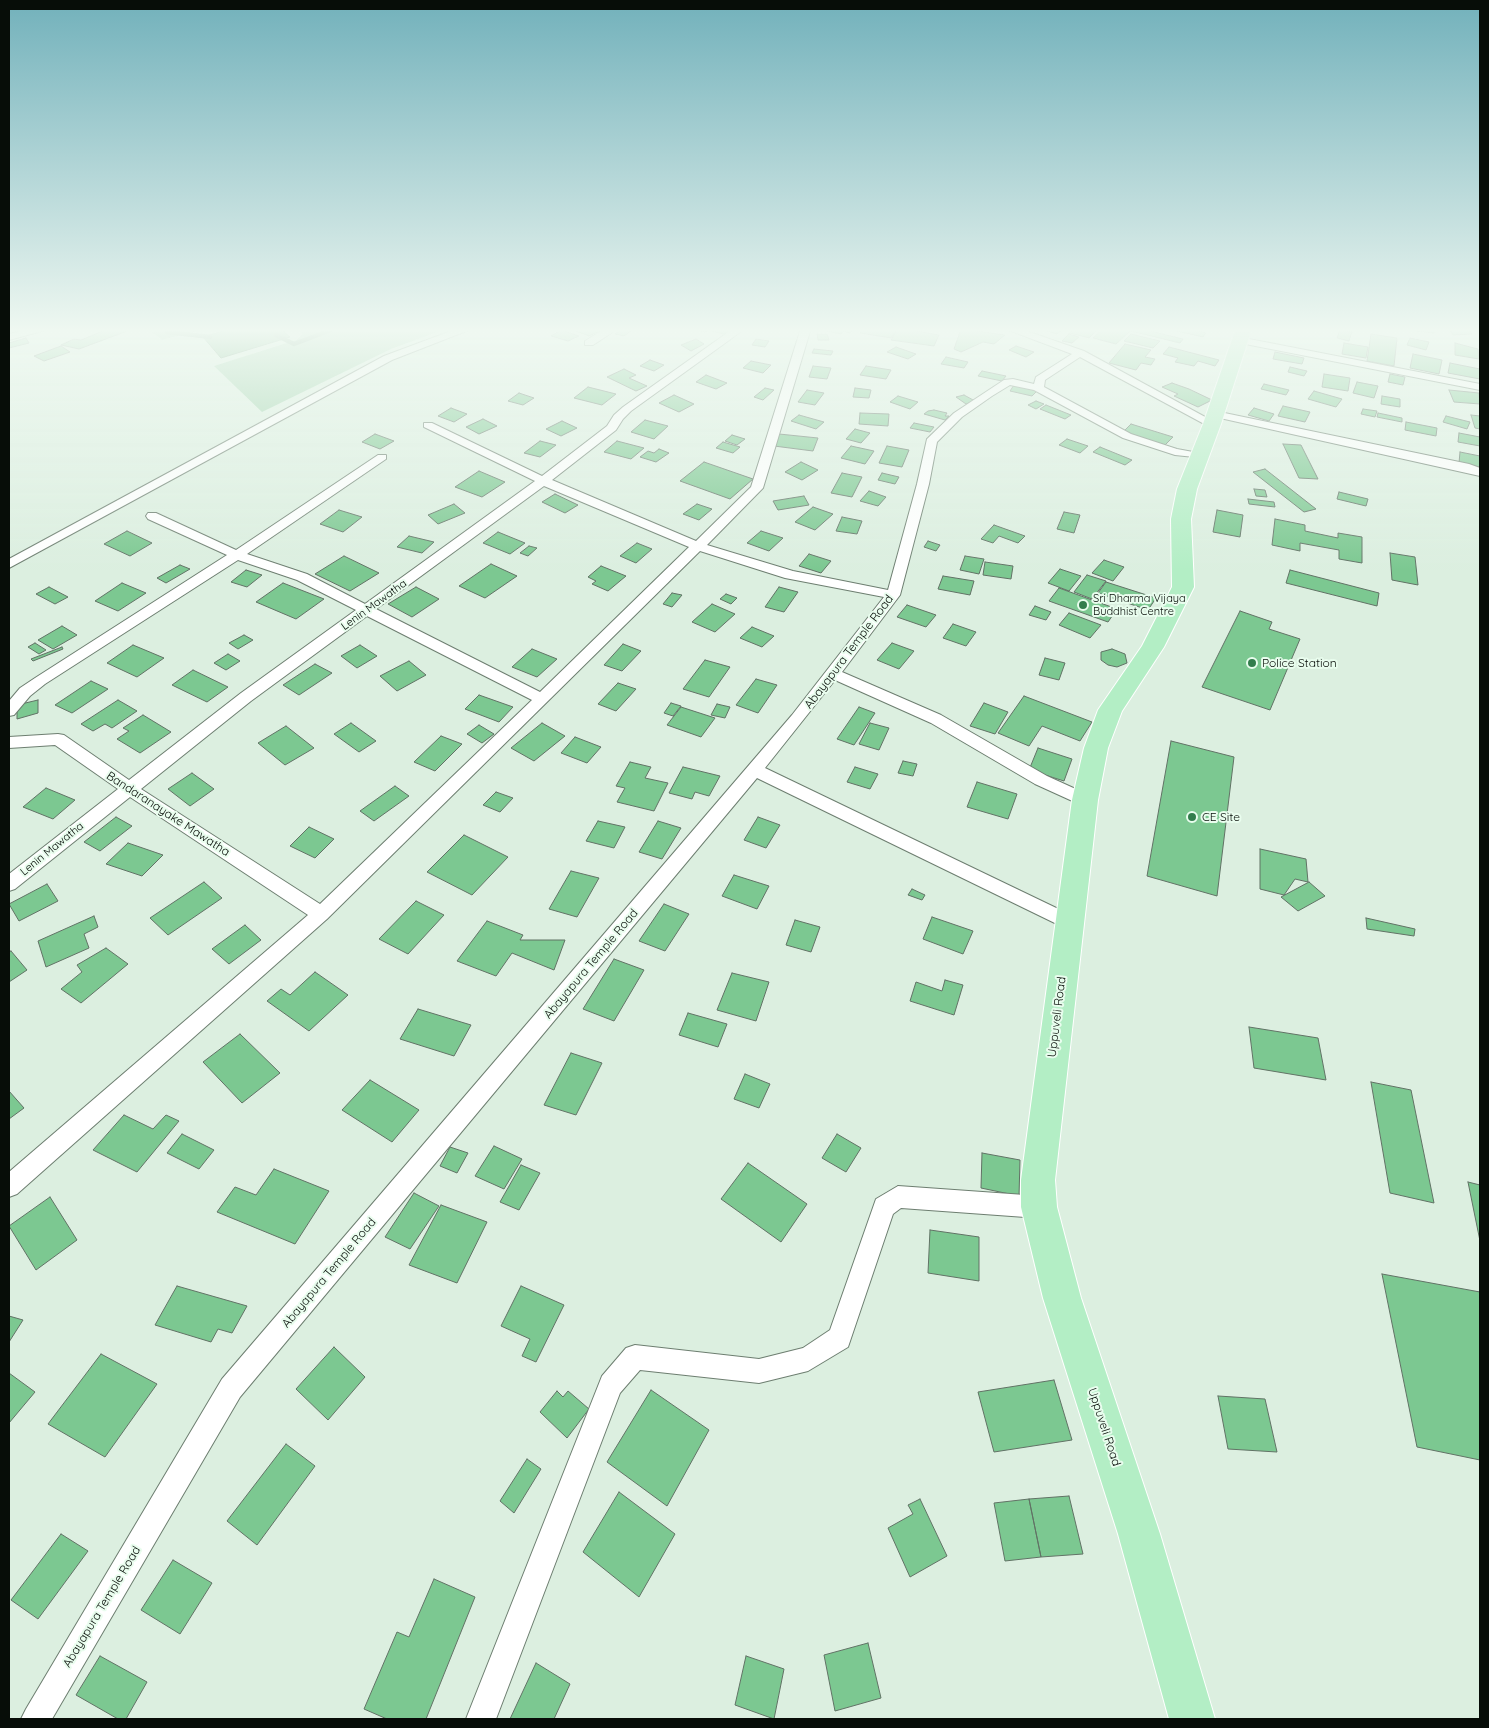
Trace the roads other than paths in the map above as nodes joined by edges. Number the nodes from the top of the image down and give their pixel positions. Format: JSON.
{"nodes":[{"id":1,"x":295,"y":409,"type":"edge"},
{"id":2,"x":628,"y":409,"type":"edge"},
{"id":3,"x":781,"y":409,"type":"edge"},
{"id":4,"x":968,"y":409,"type":"edge"},
{"id":5,"x":1077,"y":409,"type":"edge"},
{"id":6,"x":1193,"y":409,"type":"edge"},
{"id":7,"x":1217,"y":409,"type":"edge"},
{"id":8,"x":1214,"y":419,"type":"junction"},
{"id":9,"x":428,"y":425,"type":"dead end"},
{"id":10,"x":1200,"y":456,"type":"junction"},
{"id":11,"x":382,"y":457,"type":"dead end"},
{"id":12,"x":1480,"y":472,"type":"edge"},
{"id":13,"x":543,"y":481,"type":"junction"},
{"id":14,"x":152,"y":516,"type":"dead end"},
{"id":15,"x":698,"y":546,"type":"junction"},
{"id":16,"x":237,"y":555,"type":"junction"},
{"id":17,"x":9,"y":564,"type":"edge"},
{"id":18,"x":893,"y":595,"type":"junction"},
{"id":19,"x":367,"y":610,"type":"junction"},
{"id":20,"x":834,"y":674,"type":"junction"},
{"id":21,"x":542,"y":699,"type":"junction"},
{"id":22,"x":9,"y":711,"type":"edge"},
{"id":23,"x":9,"y":742,"type":"edge"},
{"id":24,"x":755,"y":770,"type":"junction"},
{"id":25,"x":128,"y":788,"type":"junction"},
{"id":26,"x":1084,"y":800,"type":"junction"},
{"id":27,"x":9,"y":884,"type":"edge"},
{"id":28,"x":321,"y":914,"type":"junction"},
{"id":29,"x":1069,"y":922,"type":"junction"},
{"id":30,"x":9,"y":1186,"type":"edge"},
{"id":31,"x":1039,"y":1206,"type":"junction"},
{"id":32,"x":36,"y":1719,"type":"edge"},
{"id":33,"x":481,"y":1719,"type":"edge"},
{"id":34,"x":1192,"y":1719,"type":"edge"}],
"edges":[{"from":1,"to":17,"type":"street"},
{"from":2,"to":13,"type":"street","name":"Lenin Mawatha"},
{"from":3,"to":15,"type":"street"},
{"from":4,"to":18,"type":"street","name":"Abayapura Temple Road"},
{"from":5,"to":10,"type":"street","name":"Abayapura Temple Road"},
{"from":6,"to":8,"type":"street"},
{"from":7,"to":8,"type":"main road","name":"Uppuveli Road"},
{"from":8,"to":10,"type":"main road","name":"Uppuveli Road"},
{"from":8,"to":12,"type":"street"},
{"from":9,"to":13,"type":"street"},
{"from":10,"to":26,"type":"main road","name":"Uppuveli Road"},
{"from":11,"to":16,"type":"street"},
{"from":13,"to":15,"type":"street"},
{"from":13,"to":19,"type":"street","name":"Lenin Mawatha"},
{"from":14,"to":16,"type":"street"},
{"from":15,"to":18,"type":"street"},
{"from":15,"to":21,"type":"street"},
{"from":16,"to":19,"type":"street"},
{"from":16,"to":22,"type":"street"},
{"from":18,"to":20,"type":"street","name":"Abayapura Temple Road"},
{"from":19,"to":21,"type":"street"},
{"from":19,"to":25,"type":"street","name":"Lenin Mawatha"},
{"from":20,"to":24,"type":"street","name":"Abayapura Temple Road"},
{"from":20,"to":26,"type":"street"},
{"from":21,"to":28,"type":"street"},
{"from":23,"to":25,"type":"street","name":"Bandaranayake Mawatha"},
{"from":24,"to":29,"type":"street"},
{"from":24,"to":32,"type":"street","name":"Abayapura Temple Road"},
{"from":25,"to":27,"type":"street","name":"Lenin Mawatha"},
{"from":25,"to":28,"type":"street","name":"Bandaranayake Mawatha"},
{"from":26,"to":29,"type":"main road","name":"Uppuveli Road"},
{"from":28,"to":30,"type":"street"},
{"from":29,"to":31,"type":"main road","name":"Uppuveli Road"},
{"from":31,"to":33,"type":"street"},
{"from":31,"to":34,"type":"main road","name":"Uppuveli Road"}]}
